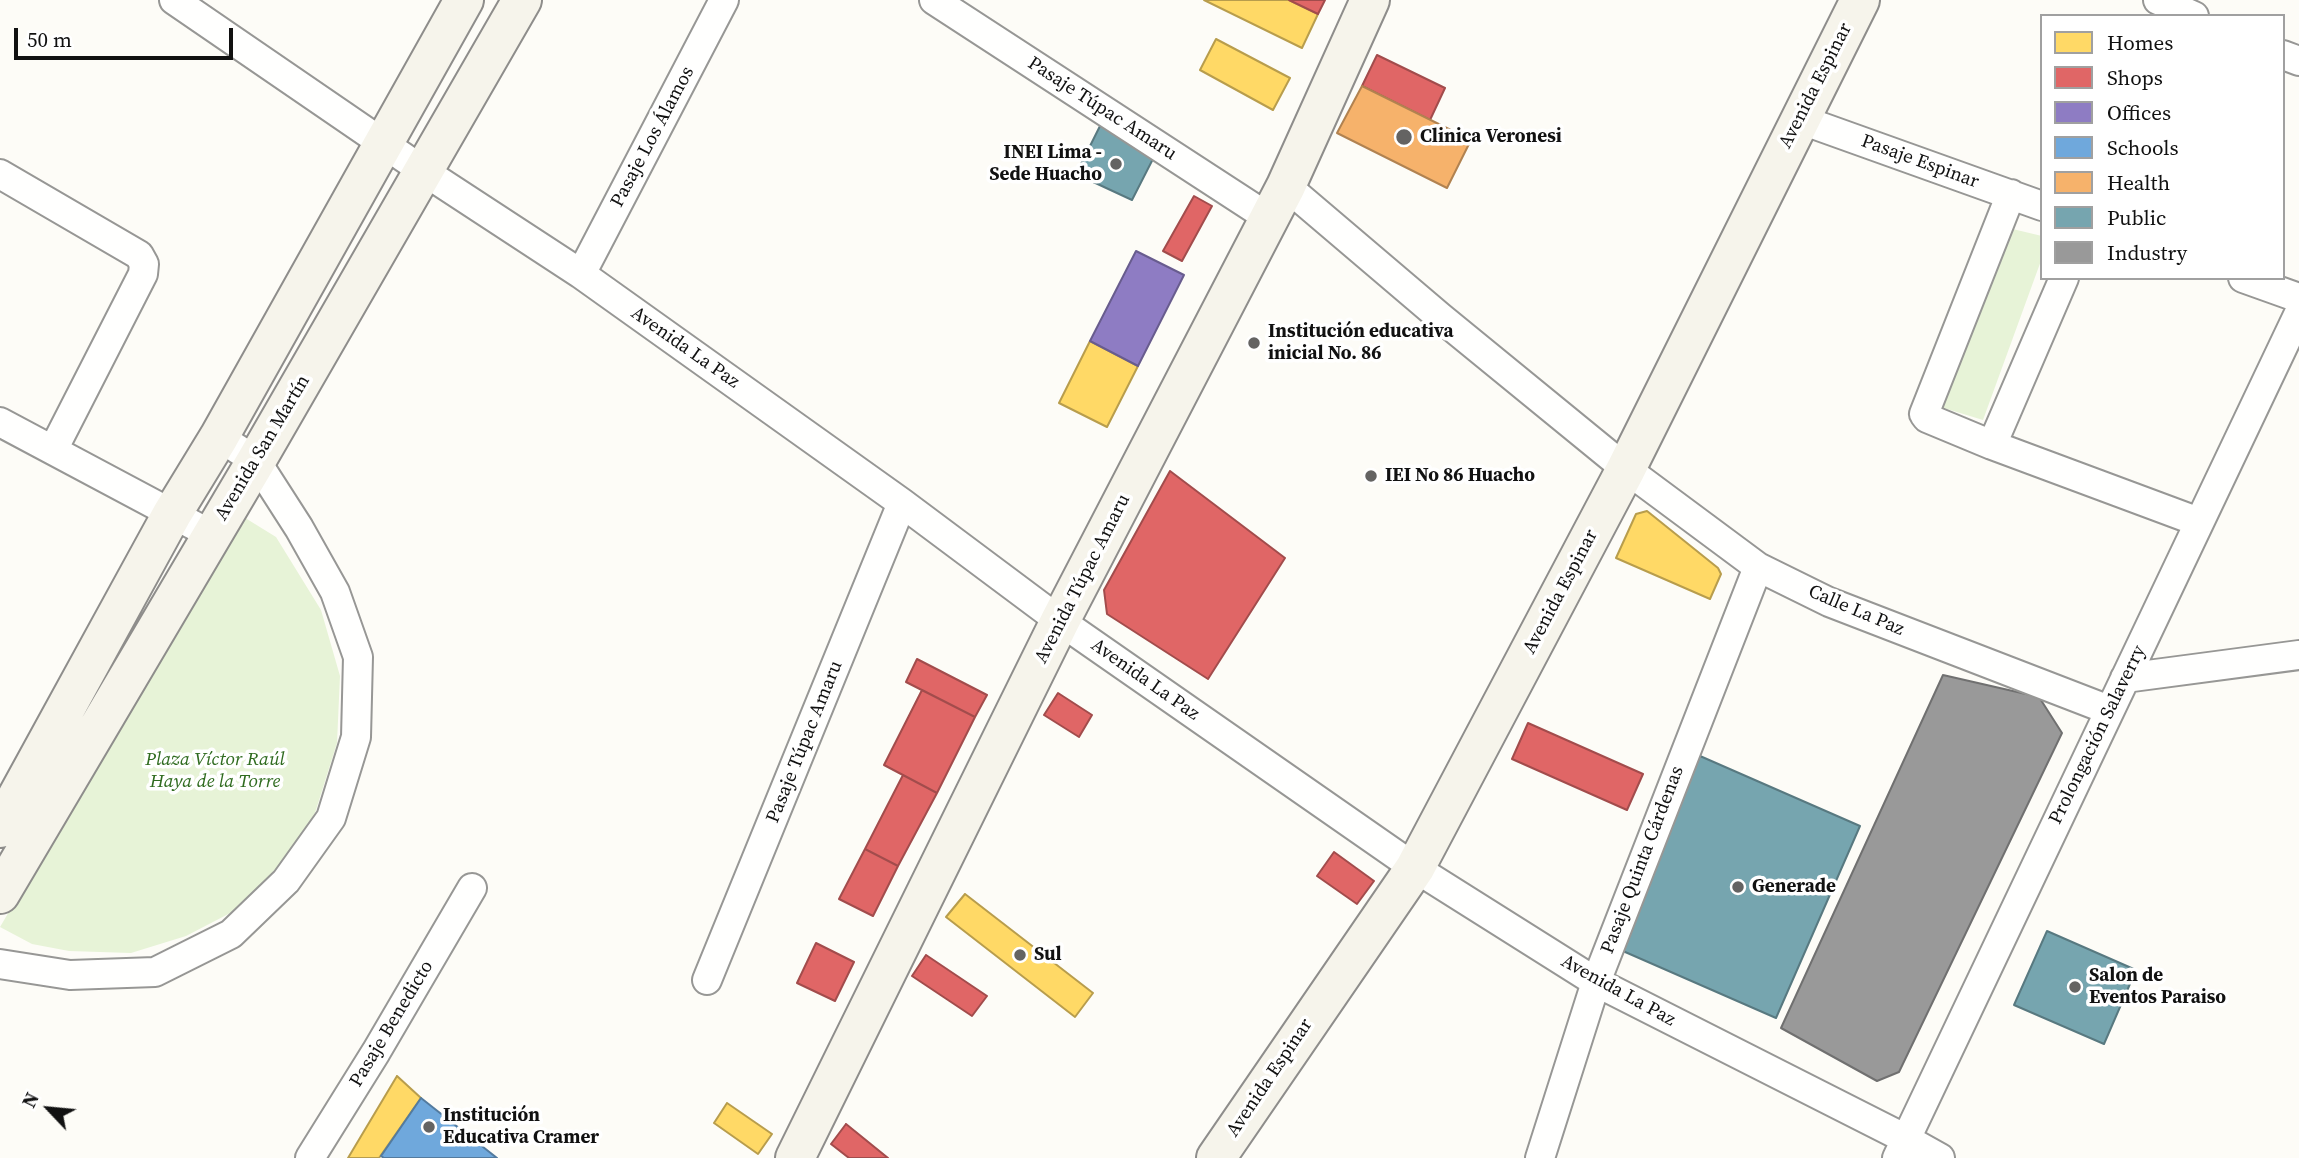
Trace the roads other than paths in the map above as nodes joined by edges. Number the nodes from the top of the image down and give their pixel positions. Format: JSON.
{"nodes":[{"id":1,"x":174,"y":0,"type":"edge"},
{"id":2,"x":464,"y":0,"type":"edge"},
{"id":3,"x":522,"y":0,"type":"edge"},
{"id":4,"x":724,"y":0,"type":"edge"},
{"id":5,"x":934,"y":0,"type":"edge"},
{"id":6,"x":1370,"y":0,"type":"edge"},
{"id":7,"x":1860,"y":0,"type":"edge"},
{"id":8,"x":2158,"y":0,"type":"edge"},
{"id":9,"x":2190,"y":14,"type":"edge"},
{"id":10,"x":1799,"y":119,"type":"junction"},
{"id":11,"x":383,"y":143,"type":"junction"},
{"id":12,"x":425,"y":172,"type":"junction"},
{"id":13,"x":0,"y":174,"type":"edge"},
{"id":14,"x":2011,"y":194,"type":"junction"},
{"id":15,"x":1278,"y":202,"type":"junction"},
{"id":16,"x":2040,"y":205,"type":"edge"},
{"id":17,"x":581,"y":274,"type":"junction"},
{"id":18,"x":2063,"y":280,"type":"edge"},
{"id":19,"x":2249,"y":280,"type":"edge"},
{"id":20,"x":2299,"y":298,"type":"edge"},
{"id":21,"x":2299,"y":313,"type":"edge"},
{"id":22,"x":0,"y":422,"type":"edge"},
{"id":23,"x":219,"y":437,"type":"junction"},
{"id":24,"x":1992,"y":445,"type":"junction"},
{"id":25,"x":53,"y":450,"type":"junction"},
{"id":26,"x":256,"y":461,"type":"junction"},
{"id":27,"x":1626,"y":469,"type":"junction"},
{"id":28,"x":902,"y":503,"type":"junction"},
{"id":29,"x":172,"y":514,"type":"junction"},
{"id":30,"x":2199,"y":522,"type":"junction"},
{"id":31,"x":212,"y":535,"type":"junction"},
{"id":32,"x":1758,"y":567,"type":"junction"},
{"id":33,"x":1060,"y":621,"type":"junction"},
{"id":34,"x":2299,"y":655,"type":"edge"},
{"id":35,"x":2125,"y":678,"type":"junction"},
{"id":36,"x":2109,"y":710,"type":"junction"},
{"id":37,"x":0,"y":828,"type":"edge"},
{"id":38,"x":1415,"y":868,"type":"junction"},
{"id":39,"x":472,"y":888,"type":"dead end"},
{"id":40,"x":0,"y":894,"type":"edge"},
{"id":41,"x":0,"y":964,"type":"edge"},
{"id":42,"x":707,"y":980,"type":"dead end"},
{"id":43,"x":1596,"y":982,"type":"junction"},
{"id":44,"x":1901,"y":1148,"type":"edge"},
{"id":45,"x":310,"y":1158,"type":"edge"},
{"id":46,"x":794,"y":1158,"type":"edge"},
{"id":47,"x":1216,"y":1158,"type":"edge"},
{"id":48,"x":1539,"y":1158,"type":"edge"},
{"id":49,"x":1940,"y":1158,"type":"edge"}],
"edges":[{"from":1,"to":11,"type":"street","name":"Avenida La Paz"},
{"from":2,"to":11,"type":"street"},
{"from":3,"to":12,"type":"street","name":"Avenida San Martín"},
{"from":4,"to":17,"type":"street","name":"Pasaje Los Álamos"},
{"from":5,"to":15,"type":"street","name":"Pasaje Túpac Amaru"},
{"from":6,"to":15,"type":"street","name":"Avenida Túpac Amaru"},
{"from":7,"to":10,"type":"street","name":"Avenida Espinar"},
{"from":8,"to":9,"type":"street"},
{"from":10,"to":14,"type":"street","name":"Pasaje Espinar"},
{"from":10,"to":27,"type":"street","name":"Avenida Espinar"},
{"from":11,"to":12,"type":"street","name":"Avenida La Paz"},
{"from":11,"to":23,"type":"street"},
{"from":12,"to":17,"type":"street","name":"Avenida La Paz"},
{"from":12,"to":26,"type":"street","name":"Avenida San Martín"},
{"from":13,"to":25,"type":"street"},
{"from":14,"to":16,"type":"street","name":"Pasaje Espinar"},
{"from":14,"to":24,"type":"street"},
{"from":15,"to":27,"type":"street","name":"Pasaje Túpac Amaru"},
{"from":15,"to":33,"type":"street","name":"Avenida Túpac Amaru"},
{"from":17,"to":28,"type":"street","name":"Avenida La Paz"},
{"from":18,"to":24,"type":"street"},
{"from":19,"to":20,"type":"street"},
{"from":21,"to":30,"type":"street","name":"Prolongación Salaverry"},
{"from":22,"to":25,"type":"street"},
{"from":23,"to":26,"type":"street"},
{"from":23,"to":29,"type":"street"},
{"from":24,"to":30,"type":"street"},
{"from":25,"to":29,"type":"street"},
{"from":26,"to":31,"type":"street","name":"Avenida San Martín"},
{"from":26,"to":41,"type":"street"},
{"from":27,"to":32,"type":"street","name":"Calle La Paz"},
{"from":27,"to":38,"type":"street","name":"Avenida Espinar"},
{"from":28,"to":33,"type":"street","name":"Avenida La Paz"},
{"from":28,"to":42,"type":"street","name":"Pasaje Túpac Amaru"},
{"from":29,"to":31,"type":"street"},
{"from":29,"to":37,"type":"street"},
{"from":30,"to":35,"type":"street","name":"Prolongación Salaverry"},
{"from":31,"to":40,"type":"street","name":"Avenida San Martín"},
{"from":32,"to":36,"type":"street","name":"Calle La Paz"},
{"from":32,"to":43,"type":"street","name":"Pasaje Quinta Cárdenas"},
{"from":33,"to":38,"type":"street","name":"Avenida La Paz"},
{"from":33,"to":46,"type":"street","name":"Avenida Túpac Amaru"},
{"from":34,"to":35,"type":"street"},
{"from":35,"to":36,"type":"street","name":"Prolongación Salaverry"},
{"from":36,"to":44,"type":"street","name":"Prolongación Salaverry"},
{"from":38,"to":43,"type":"street","name":"Avenida La Paz"},
{"from":38,"to":47,"type":"street","name":"Avenida Espinar"},
{"from":39,"to":45,"type":"street","name":"Pasaje Benedicto"},
{"from":43,"to":44,"type":"street","name":"Avenida La Paz"},
{"from":43,"to":48,"type":"street","name":"Pasaje Quinta Cárdenas"},
{"from":44,"to":49,"type":"street","name":"Avenida La Paz"}]}
